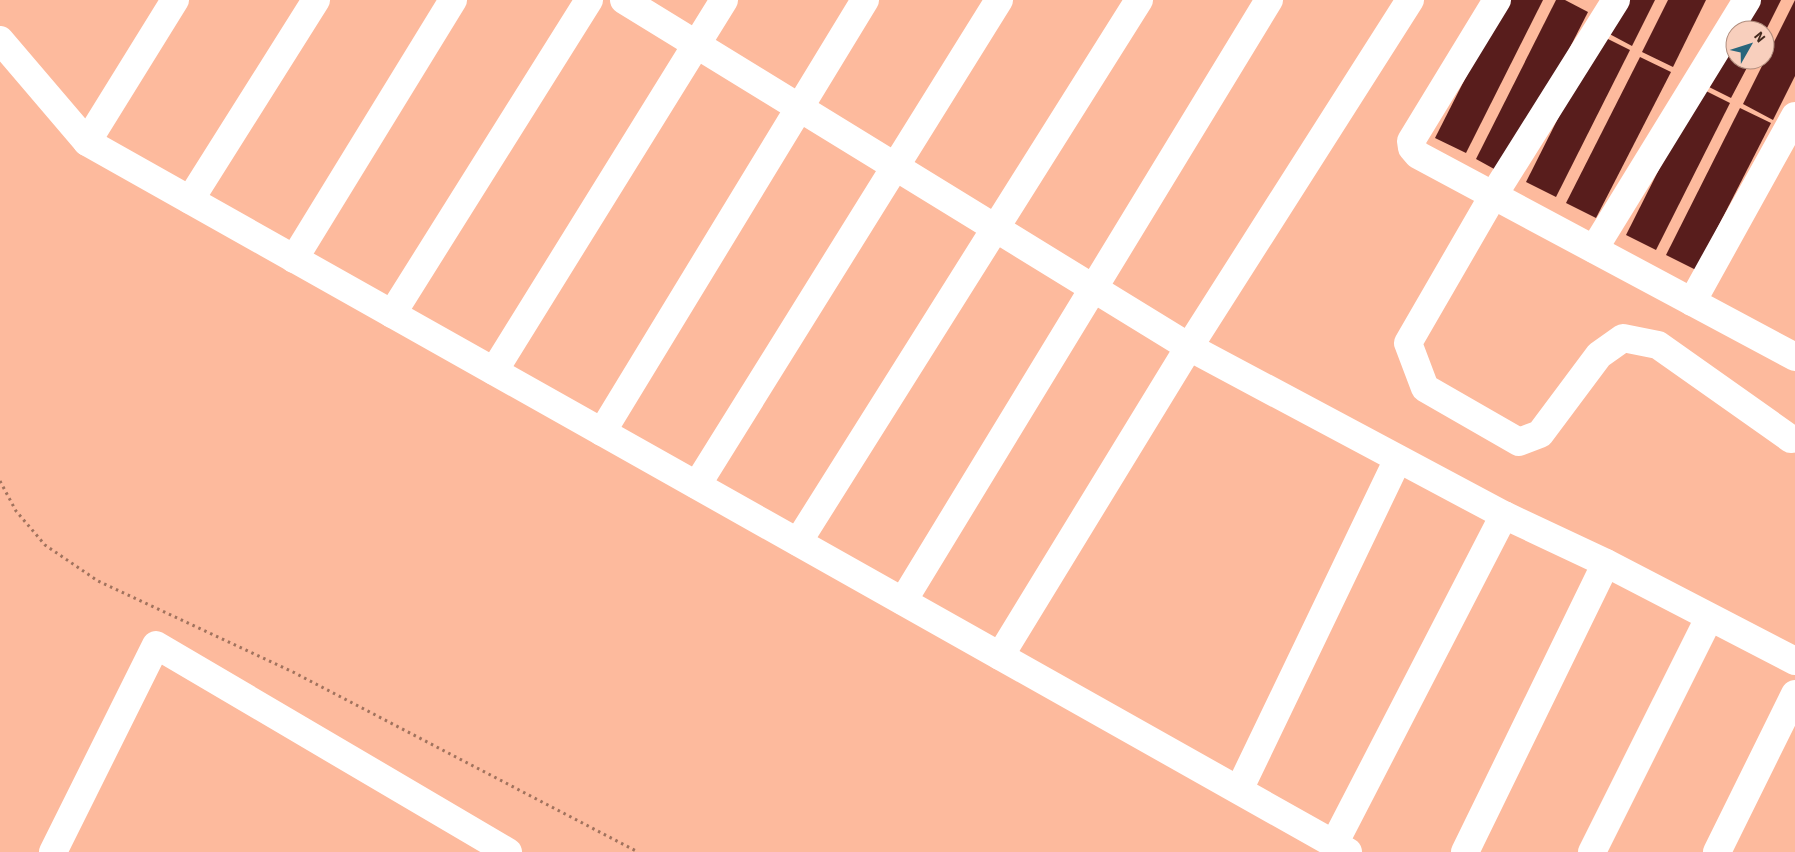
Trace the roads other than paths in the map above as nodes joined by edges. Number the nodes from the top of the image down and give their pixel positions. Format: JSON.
{"nodes":[{"id":1,"x":175,"y":0,"type":"edge"},
{"id":2,"x":316,"y":0,"type":"edge"},
{"id":3,"x":453,"y":0,"type":"edge"},
{"id":4,"x":589,"y":0,"type":"edge"},
{"id":5,"x":624,"y":0,"type":"edge"},
{"id":6,"x":724,"y":0,"type":"edge"},
{"id":7,"x":865,"y":0,"type":"edge"},
{"id":8,"x":999,"y":0,"type":"edge"},
{"id":9,"x":1139,"y":0,"type":"edge"},
{"id":10,"x":1269,"y":0,"type":"edge"},
{"id":11,"x":1410,"y":0,"type":"edge"},
{"id":12,"x":1497,"y":0,"type":"edge"},
{"id":13,"x":1747,"y":0,"type":"edge"},
{"id":14,"x":1607,"y":3,"type":"edge"},
{"id":15,"x":0,"y":40,"type":"edge"},
{"id":16,"x":696,"y":44,"type":"junction"},
{"id":17,"x":799,"y":108,"type":"junction"},
{"id":18,"x":1795,"y":116,"type":"edge"},
{"id":19,"x":87,"y":142,"type":"junction"},
{"id":20,"x":895,"y":167,"type":"junction"},
{"id":21,"x":1493,"y":196,"type":"junction"},
{"id":22,"x":190,"y":200,"type":"junction"},
{"id":23,"x":996,"y":228,"type":"junction"},
{"id":24,"x":1594,"y":249,"type":"junction"},
{"id":25,"x":294,"y":259,"type":"junction"},
{"id":26,"x":1093,"y":288,"type":"junction"},
{"id":27,"x":1692,"y":302,"type":"junction"},
{"id":28,"x":392,"y":314,"type":"junction"},
{"id":29,"x":1189,"y":347,"type":"junction"},
{"id":30,"x":1795,"y":357,"type":"edge"},
{"id":31,"x":494,"y":371,"type":"junction"},
{"id":32,"x":602,"y":432,"type":"junction"},
{"id":33,"x":1791,"y":439,"type":"dead end"},
{"id":34,"x":1398,"y":459,"type":"junction"},
{"id":35,"x":697,"y":485,"type":"junction"},
{"id":36,"x":1504,"y":515,"type":"junction"},
{"id":37,"x":798,"y":542,"type":"junction"},
{"id":38,"x":1606,"y":563,"type":"junction"},
{"id":39,"x":903,"y":601,"type":"junction"},
{"id":40,"x":1709,"y":618,"type":"junction"},
{"id":41,"x":1000,"y":656,"type":"junction"},
{"id":42,"x":1795,"y":661,"type":"edge"},
{"id":43,"x":1795,"y":694,"type":"edge"},
{"id":44,"x":1239,"y":790,"type":"junction"},
{"id":45,"x":1341,"y":848,"type":"edge"},
{"id":46,"x":54,"y":852,"type":"edge"},
{"id":47,"x":508,"y":852,"type":"edge"},
{"id":48,"x":1465,"y":852,"type":"edge"},
{"id":49,"x":1592,"y":852,"type":"edge"},
{"id":50,"x":1717,"y":852,"type":"edge"}],
"edges":[{"from":1,"to":19,"type":"street"},
{"from":2,"to":22,"type":"street"},
{"from":3,"to":25,"type":"street"},
{"from":4,"to":28,"type":"street"},
{"from":5,"to":16,"type":"street"},
{"from":6,"to":16,"type":"street"},
{"from":7,"to":17,"type":"street"},
{"from":8,"to":20,"type":"street"},
{"from":9,"to":23,"type":"street"},
{"from":10,"to":26,"type":"street"},
{"from":11,"to":29,"type":"street"},
{"from":12,"to":21,"type":"street"},
{"from":13,"to":24,"type":"street"},
{"from":14,"to":21,"type":"street"},
{"from":15,"to":19,"type":"street"},
{"from":16,"to":17,"type":"street"},
{"from":16,"to":31,"type":"street"},
{"from":17,"to":20,"type":"street"},
{"from":17,"to":32,"type":"street"},
{"from":18,"to":27,"type":"street"},
{"from":19,"to":22,"type":"street"},
{"from":20,"to":23,"type":"street"},
{"from":20,"to":35,"type":"street"},
{"from":21,"to":24,"type":"street"},
{"from":21,"to":33,"type":"street"},
{"from":22,"to":25,"type":"street"},
{"from":23,"to":26,"type":"street"},
{"from":23,"to":37,"type":"street"},
{"from":24,"to":27,"type":"street"},
{"from":25,"to":28,"type":"street"},
{"from":26,"to":29,"type":"street"},
{"from":26,"to":39,"type":"street"},
{"from":27,"to":30,"type":"street"},
{"from":28,"to":31,"type":"street"},
{"from":29,"to":34,"type":"street"},
{"from":29,"to":41,"type":"street"},
{"from":31,"to":32,"type":"street"},
{"from":32,"to":35,"type":"street"},
{"from":34,"to":36,"type":"street"},
{"from":34,"to":44,"type":"street"},
{"from":35,"to":37,"type":"street"},
{"from":36,"to":38,"type":"street"},
{"from":36,"to":45,"type":"street"},
{"from":37,"to":39,"type":"street"},
{"from":38,"to":40,"type":"street"},
{"from":38,"to":48,"type":"street"},
{"from":39,"to":41,"type":"street"},
{"from":40,"to":42,"type":"street"},
{"from":40,"to":49,"type":"street"},
{"from":41,"to":44,"type":"street"},
{"from":43,"to":50,"type":"street"},
{"from":44,"to":45,"type":"street"},
{"from":46,"to":47,"type":"street"}]}
